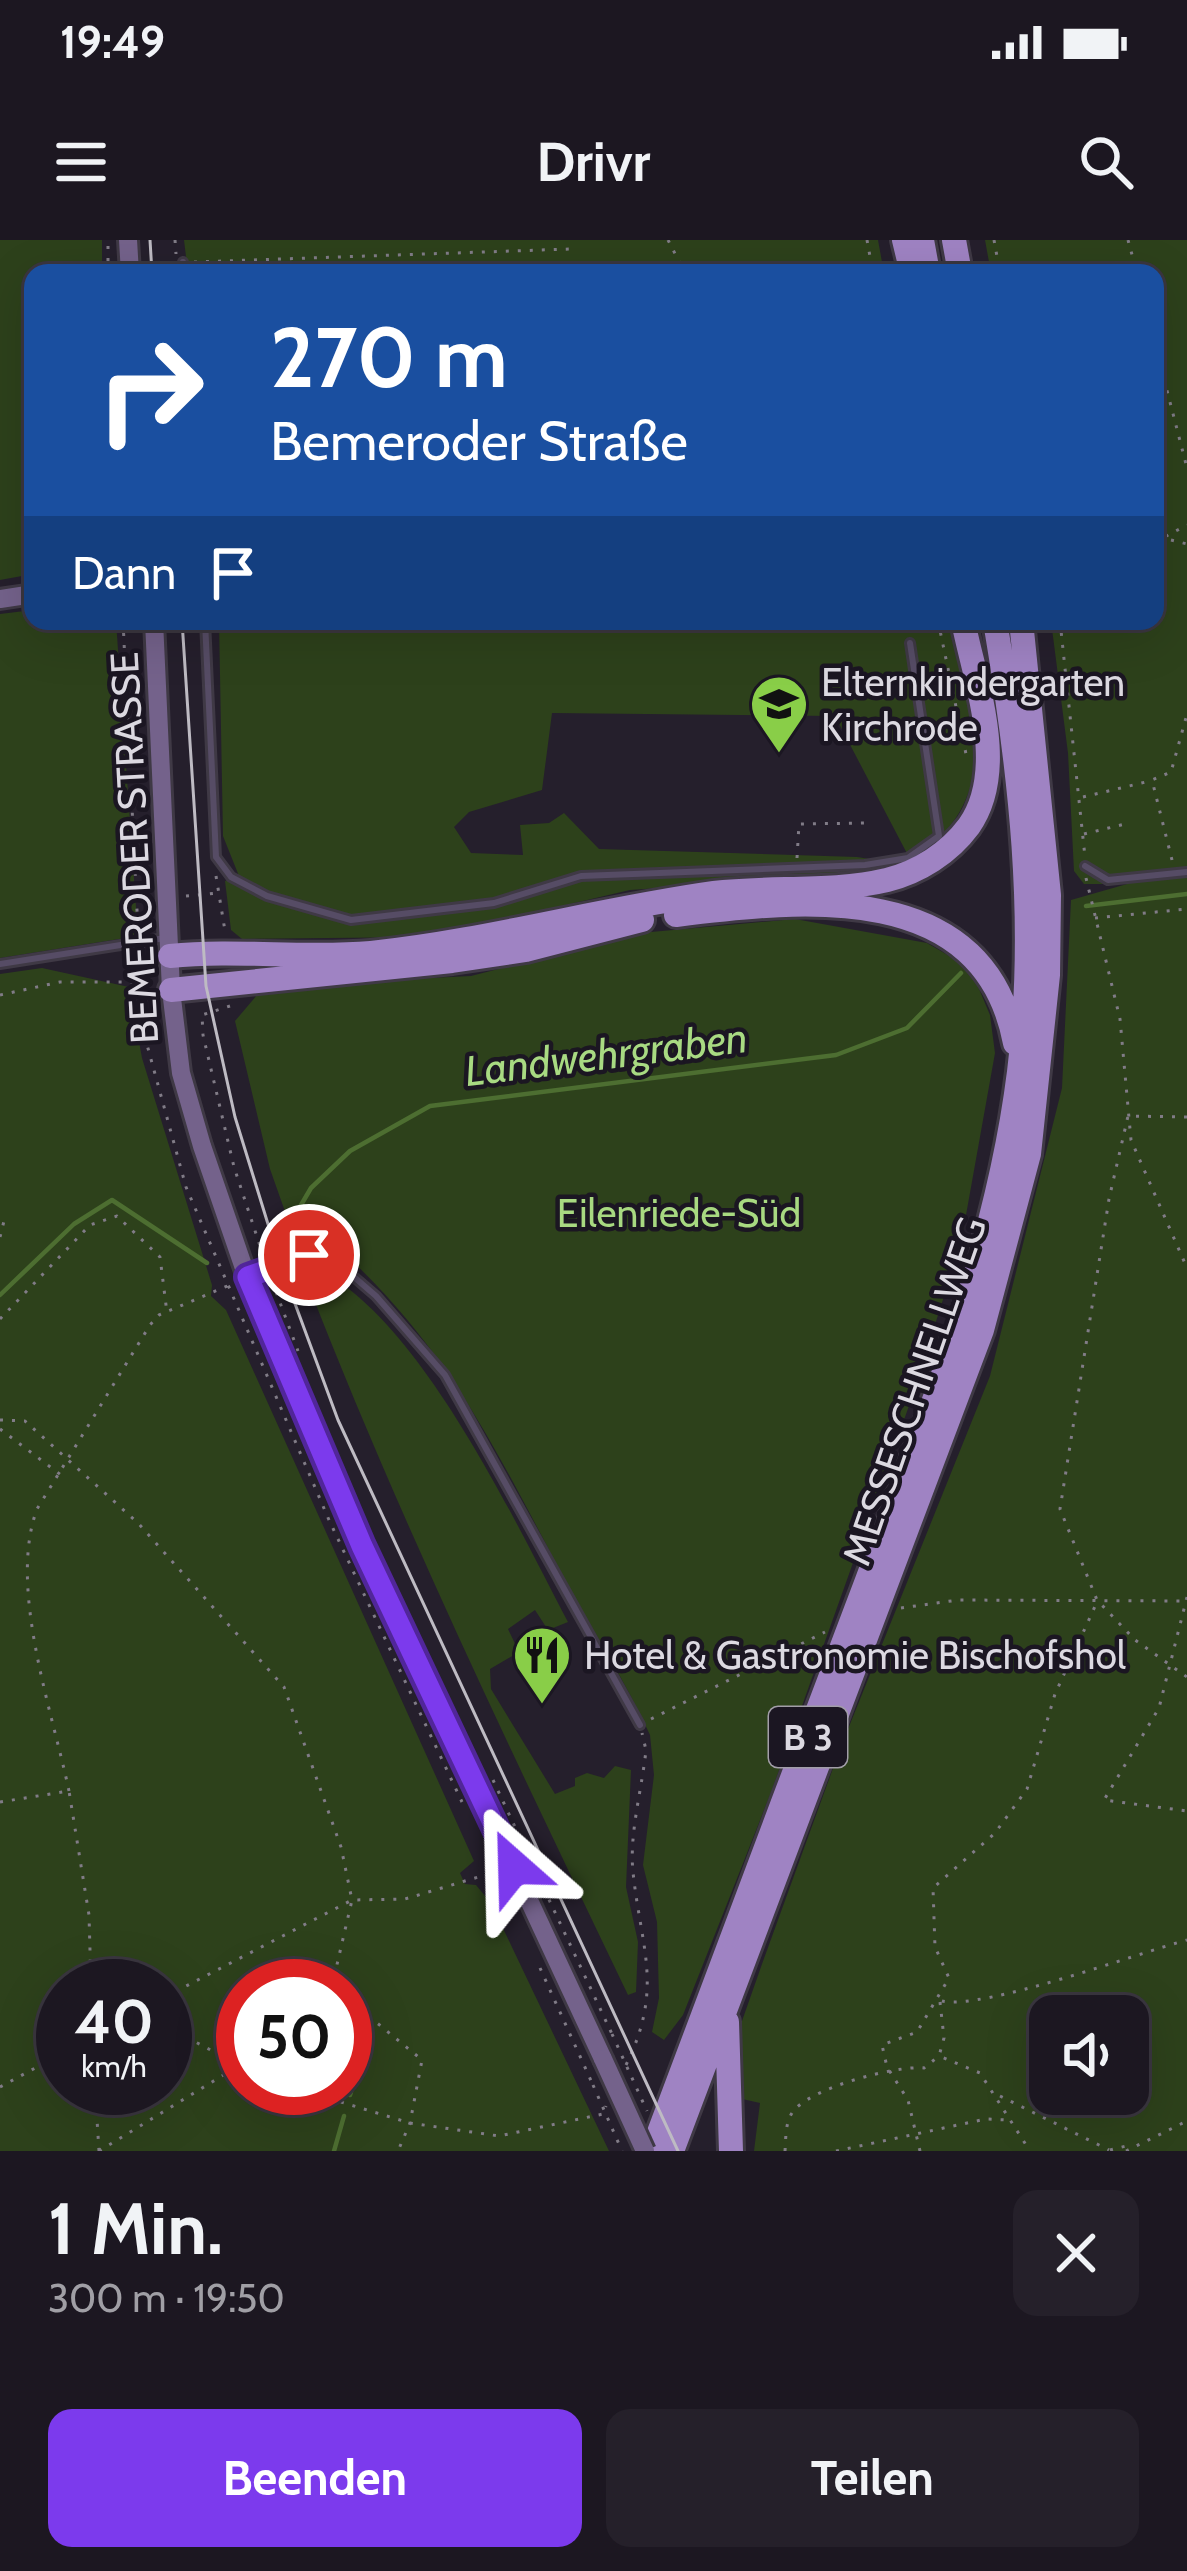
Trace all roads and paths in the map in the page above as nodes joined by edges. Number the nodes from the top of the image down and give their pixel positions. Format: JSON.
{"nodes":[{"id":1,"x":570,"y":249,"type":"dead end"},
{"id":2,"x":183,"y":262,"type":"edge"},
{"id":3,"x":1164,"y":379,"type":"edge"},
{"id":4,"x":1187,"y":468,"type":"edge"},
{"id":5,"x":1187,"y":525,"type":"edge"},
{"id":6,"x":1168,"y":539,"type":"junction"},
{"id":7,"x":1164,"y":540,"type":"edge"},
{"id":8,"x":1187,"y":544,"type":"edge"},
{"id":9,"x":123,"y":630,"type":"edge"},
{"id":10,"x":154,"y":630,"type":"edge"},
{"id":11,"x":206,"y":630,"type":"edge"},
{"id":12,"x":940,"y":630,"type":"edge"},
{"id":13,"x":965,"y":630,"type":"edge"},
{"id":14,"x":996,"y":630,"type":"edge"},
{"id":15,"x":1022,"y":630,"type":"edge"},
{"id":16,"x":1061,"y":630,"type":"edge"},
{"id":17,"x":910,"y":643,"type":"dead end"},
{"id":18,"x":1187,"y":713,"type":"edge"},
{"id":19,"x":967,"y":758,"type":"dead end"},
{"id":20,"x":1152,"y":780,"type":"junction"},
{"id":21,"x":1082,"y":797,"type":"junction"},
{"id":22,"x":867,"y":823,"type":"dead end"},
{"id":23,"x":1129,"y":823,"type":"dead end"},
{"id":24,"x":1084,"y":834,"type":"junction"},
{"id":25,"x":796,"y":866,"type":"junction"},
{"id":26,"x":1085,"y":866,"type":"joint"},
{"id":27,"x":1187,"y":872,"type":"edge"},
{"id":28,"x":1175,"y":873,"type":"junction"},
{"id":29,"x":1088,"y":895,"type":"dead end"},
{"id":30,"x":1187,"y":909,"type":"edge"},
{"id":31,"x":1094,"y":919,"type":"junction"},
{"id":32,"x":139,"y":943,"type":"junction"},
{"id":33,"x":169,"y":947,"type":"junction"},
{"id":34,"x":0,"y":964,"type":"edge"},
{"id":35,"x":143,"y":982,"type":"dead end"},
{"id":36,"x":171,"y":990,"type":"junction"},
{"id":37,"x":0,"y":995,"type":"edge"},
{"id":38,"x":203,"y":1035,"type":"dead end"},
{"id":39,"x":1019,"y":1069,"type":"junction"},
{"id":40,"x":1128,"y":1115,"type":"junction"},
{"id":41,"x":1187,"y":1118,"type":"edge"},
{"id":42,"x":0,"y":1219,"type":"edge"},
{"id":43,"x":0,"y":1237,"type":"edge"},
{"id":44,"x":268,"y":1268,"type":"junction"},
{"id":45,"x":1187,"y":1268,"type":"edge"},
{"id":46,"x":248,"y":1277,"type":"junction"},
{"id":47,"x":167,"y":1313,"type":"junction"},
{"id":48,"x":0,"y":1319,"type":"edge"},
{"id":49,"x":301,"y":1359,"type":"dead end"},
{"id":50,"x":0,"y":1420,"type":"edge"},
{"id":51,"x":0,"y":1429,"type":"edge"},
{"id":52,"x":68,"y":1466,"type":"junction"},
{"id":53,"x":62,"y":1475,"type":"junction"},
{"id":54,"x":1097,"y":1600,"type":"junction"},
{"id":55,"x":1187,"y":1600,"type":"edge"},
{"id":56,"x":902,"y":1608,"type":"dead end"},
{"id":57,"x":827,"y":1631,"type":"dead end"},
{"id":58,"x":1173,"y":1658,"type":"junction"},
{"id":59,"x":1187,"y":1658,"type":"edge"},
{"id":60,"x":1172,"y":1667,"type":"junction"},
{"id":61,"x":1187,"y":1677,"type":"edge"},
{"id":62,"x":640,"y":1725,"type":"junction"},
{"id":63,"x":69,"y":1791,"type":"junction"},
{"id":64,"x":0,"y":1802,"type":"edge"},
{"id":65,"x":1187,"y":1811,"type":"edge"},
{"id":66,"x":489,"y":1874,"type":"dead end"},
{"id":67,"x":352,"y":1900,"type":"junction"},
{"id":68,"x":1187,"y":1940,"type":"edge"},
{"id":69,"x":90,"y":1959,"type":"edge"},
{"id":70,"x":338,"y":1959,"type":"edge"},
{"id":71,"x":192,"y":1983,"type":"edge"},
{"id":72,"x":940,"y":2001,"type":"junction"},
{"id":73,"x":726,"y":2005,"type":"junction"},
{"id":74,"x":372,"y":2019,"type":"edge"},
{"id":75,"x":612,"y":2034,"type":"dead end"},
{"id":76,"x":938,"y":2056,"type":"junction"},
{"id":77,"x":36,"y":2067,"type":"edge"},
{"id":78,"x":887,"y":2067,"type":"junction"},
{"id":79,"x":623,"y":2072,"type":"dead end"},
{"id":80,"x":216,"y":2080,"type":"edge"},
{"id":81,"x":593,"y":2085,"type":"dead end"},
{"id":82,"x":0,"y":2086,"type":"edge"},
{"id":83,"x":613,"y":2093,"type":"dead end"},
{"id":84,"x":999,"y":2095,"type":"junction"},
{"id":85,"x":372,"y":2111,"type":"edge"},
{"id":86,"x":648,"y":2112,"type":"dead end"},
{"id":87,"x":97,"y":2115,"type":"edge"},
{"id":88,"x":1010,"y":2121,"type":"junction"},
{"id":89,"x":1187,"y":2121,"type":"edge"},
{"id":90,"x":410,"y":2123,"type":"junction"},
{"id":91,"x":917,"y":2133,"type":"junction"},
{"id":92,"x":1138,"y":2144,"type":"junction"},
{"id":93,"x":99,"y":2151,"type":"edge"},
{"id":94,"x":398,"y":2151,"type":"edge"},
{"id":95,"x":622,"y":2151,"type":"edge"},
{"id":96,"x":648,"y":2151,"type":"edge"},
{"id":97,"x":671,"y":2151,"type":"edge"},
{"id":98,"x":731,"y":2151,"type":"edge"},
{"id":99,"x":785,"y":2151,"type":"edge"},
{"id":100,"x":836,"y":2151,"type":"edge"},
{"id":101,"x":920,"y":2151,"type":"edge"},
{"id":102,"x":1030,"y":2151,"type":"edge"},
{"id":103,"x":1108,"y":2151,"type":"edge"},
{"id":104,"x":1126,"y":2151,"type":"edge"}],
"edges":[{"from":1,"to":2,"type":"path"},
{"from":3,"to":4,"type":"path"},
{"from":5,"to":6,"type":"path"},
{"from":6,"to":7,"type":"path"},
{"from":6,"to":8,"type":"path"},
{"from":9,"to":32,"type":"path"},
{"from":10,"to":33,"type":"main road","name":"BEMERODER STRASSE"},
{"from":11,"to":25,"type":"lane"},
{"from":12,"to":19,"type":"path"},
{"from":13,"to":33,"type":"highway"},
{"from":14,"to":39,"type":"highway","name":"MESSESCHNELLWEG","number":"B 3"},
{"from":15,"to":73,"type":"highway","name":"MESSESCHNELLWEG","number":"B 3"},
{"from":16,"to":21,"type":"path"},
{"from":17,"to":25,"type":"lane"},
{"from":18,"to":20,"type":"path"},
{"from":20,"to":21,"type":"path"},
{"from":20,"to":28,"type":"path"},
{"from":21,"to":24,"type":"path"},
{"from":22,"to":25,"type":"path"},
{"from":23,"to":24,"type":"path"},
{"from":24,"to":26,"type":"path"},
{"from":26,"to":28,"type":"lane"},
{"from":27,"to":28,"type":"lane"},
{"from":29,"to":31,"type":"path"},
{"from":30,"to":31,"type":"path"},
{"from":31,"to":40,"type":"path"},
{"from":32,"to":33,"type":"lane"},
{"from":32,"to":34,"type":"lane"},
{"from":33,"to":36,"type":"main road","name":"BEMERODER STRASSE"},
{"from":35,"to":37,"type":"path"},
{"from":36,"to":39,"type":"highway"},
{"from":36,"to":46,"type":"main road","name":"BEMERODER STRASSE"},
{"from":38,"to":44,"type":"path"},
{"from":39,"to":96,"type":"highway","name":"MESSESCHNELLWEG","number":"B 3"},
{"from":40,"to":41,"type":"path"},
{"from":40,"to":45,"type":"path"},
{"from":40,"to":54,"type":"path"},
{"from":42,"to":43,"type":"path"},
{"from":44,"to":46,"type":"lane"},
{"from":44,"to":49,"type":"path"},
{"from":44,"to":62,"type":"lane"},
{"from":46,"to":47,"type":"path"},
{"from":46,"to":96,"type":"main road","name":"BEMERODER STRASSE","bridge":true},
{"from":47,"to":48,"type":"path"},
{"from":47,"to":52,"type":"path"},
{"from":50,"to":52,"type":"path"},
{"from":51,"to":53,"type":"path"},
{"from":52,"to":53,"type":"path"},
{"from":52,"to":67,"type":"path"},
{"from":53,"to":63,"type":"path"},
{"from":54,"to":55,"type":"path"},
{"from":54,"to":56,"type":"path"},
{"from":54,"to":60,"type":"path"},
{"from":54,"to":72,"type":"path"},
{"from":55,"to":58,"type":"path"},
{"from":57,"to":62,"type":"path"},
{"from":58,"to":59,"type":"path"},
{"from":58,"to":60,"type":"path"},
{"from":60,"to":61,"type":"path"},
{"from":60,"to":65,"type":"path"},
{"from":62,"to":79,"type":"path"},
{"from":63,"to":64,"type":"path"},
{"from":63,"to":69,"type":"path"},
{"from":66,"to":67,"type":"path"},
{"from":67,"to":70,"type":"path"},
{"from":67,"to":71,"type":"path"},
{"from":68,"to":72,"type":"path"},
{"from":72,"to":76,"type":"path"},
{"from":72,"to":78,"type":"path"},
{"from":73,"to":97,"type":"highway","name":"MESSESCHNELLWEG","number":"B 3"},
{"from":73,"to":98,"type":"highway"},
{"from":74,"to":90,"type":"path"},
{"from":75,"to":86,"type":"path","bridge":true},
{"from":76,"to":78,"type":"path"},
{"from":76,"to":84,"type":"path"},
{"from":77,"to":82,"type":"path"},
{"from":78,"to":91,"type":"path"},
{"from":78,"to":99,"type":"path"},
{"from":80,"to":93,"type":"path"},
{"from":81,"to":95,"type":"path","bridge":true},
{"from":83,"to":90,"type":"path"},
{"from":84,"to":88,"type":"path"},
{"from":84,"to":103,"type":"path"},
{"from":85,"to":90,"type":"path"},
{"from":87,"to":93,"type":"path"},
{"from":88,"to":91,"type":"path"},
{"from":88,"to":102,"type":"path"},
{"from":89,"to":92,"type":"path"},
{"from":90,"to":94,"type":"path"},
{"from":91,"to":100,"type":"path"},
{"from":91,"to":101,"type":"path"},
{"from":92,"to":103,"type":"path"},
{"from":92,"to":104,"type":"path"}]}
